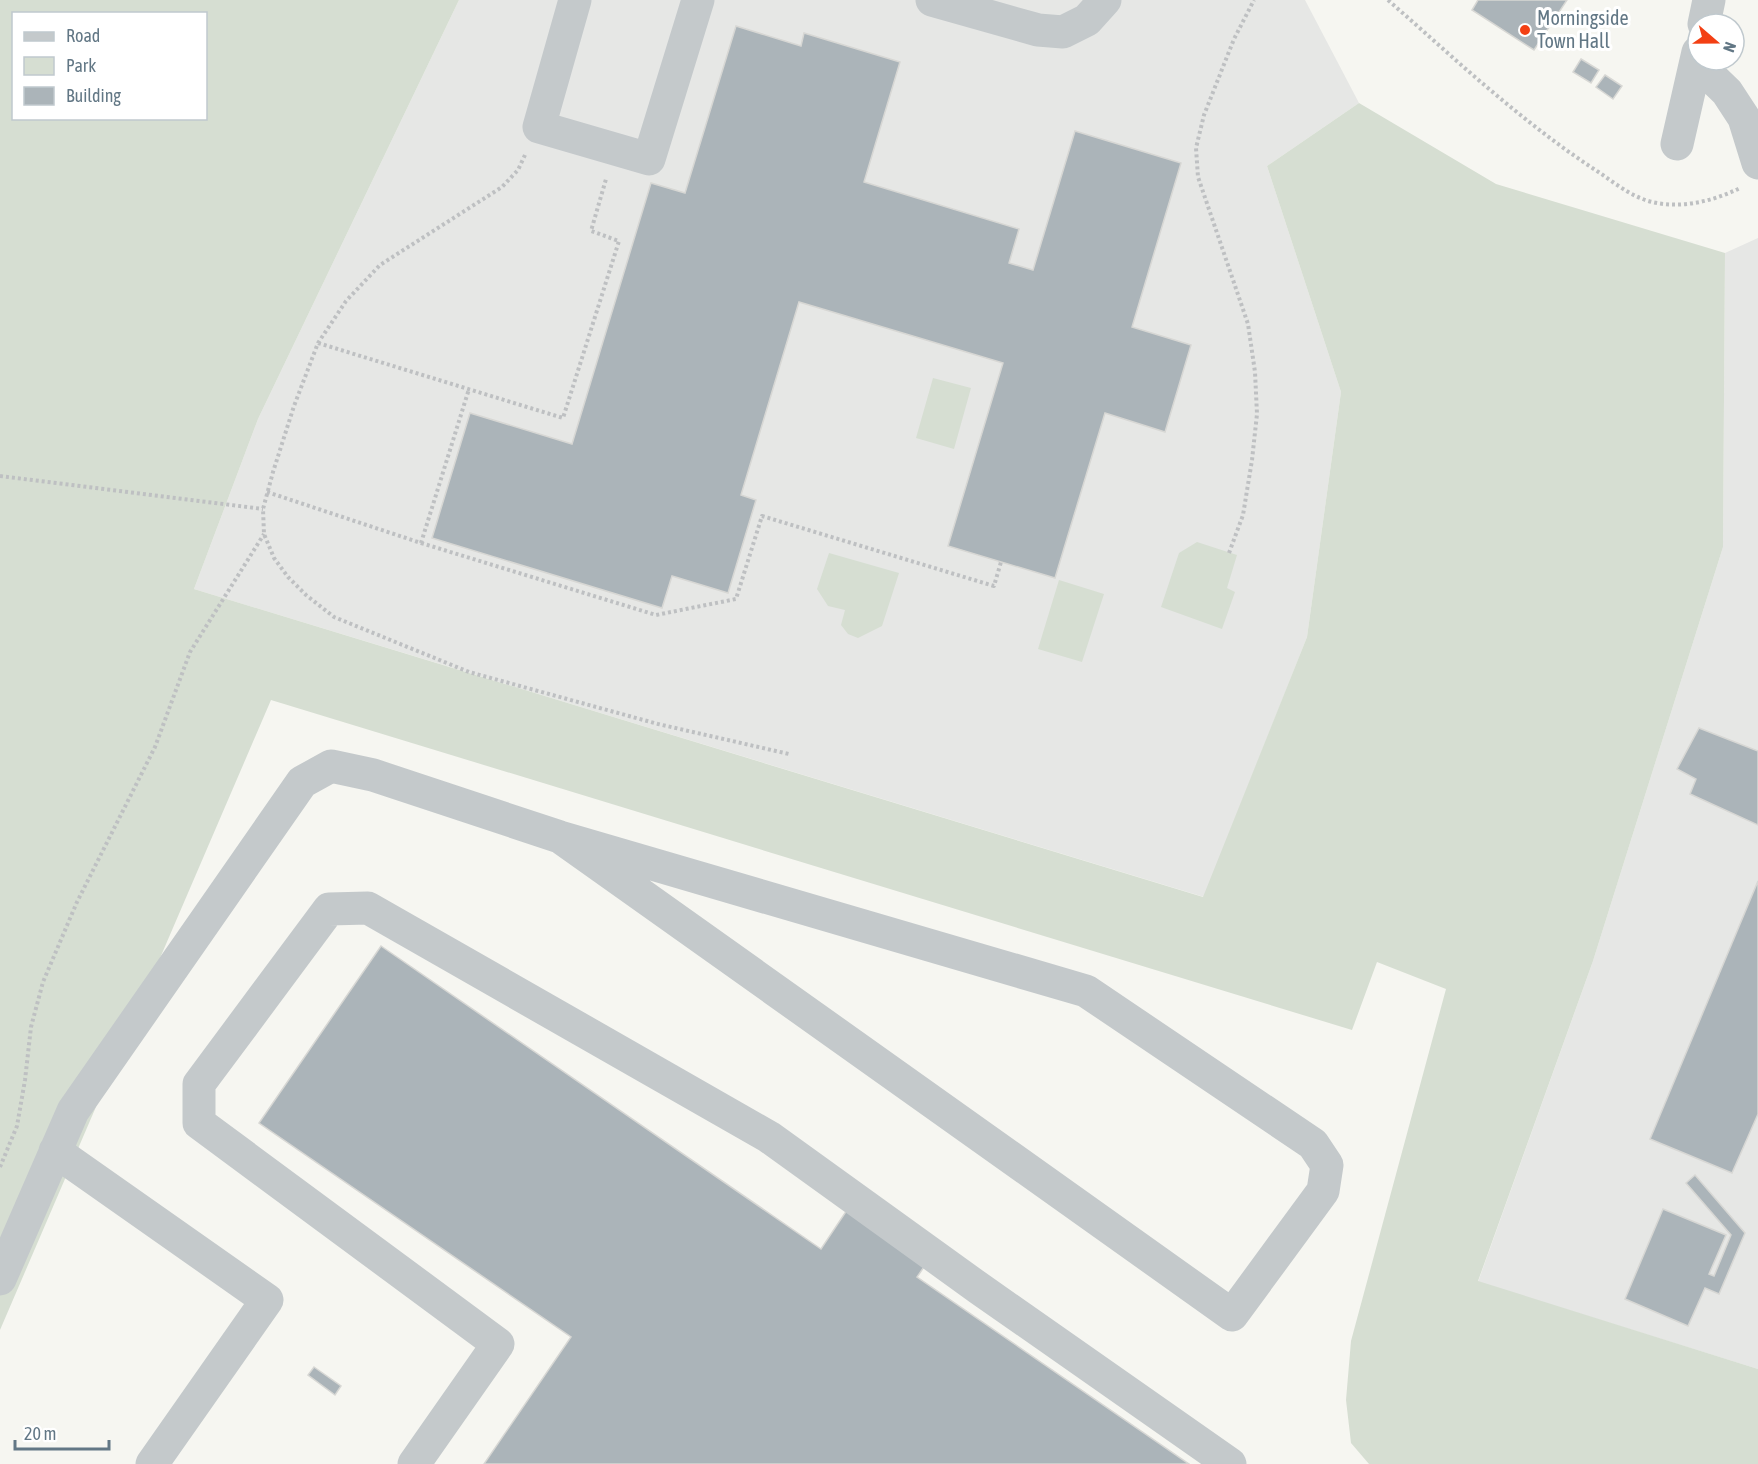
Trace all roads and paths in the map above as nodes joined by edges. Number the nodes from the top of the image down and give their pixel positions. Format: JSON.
{"nodes":[{"id":1,"x":575,"y":0,"type":"edge"},
{"id":2,"x":698,"y":0,"type":"edge"},
{"id":3,"x":932,"y":0,"type":"edge"},
{"id":4,"x":1105,"y":0,"type":"edge"},
{"id":5,"x":1254,"y":0,"type":"edge"},
{"id":6,"x":1388,"y":0,"type":"edge"},
{"id":7,"x":1694,"y":72,"type":"edge"},
{"id":8,"x":1710,"y":72,"type":"edge"},
{"id":9,"x":539,"y":127,"type":"junction"},
{"id":10,"x":1677,"y":144,"type":"dead end"},
{"id":11,"x":615,"y":149,"type":"junction"},
{"id":12,"x":1753,"y":174,"type":"edge"},
{"id":13,"x":318,"y":343,"type":"junction"},
{"id":14,"x":469,"y":389,"type":"junction"},
{"id":15,"x":0,"y":476,"type":"edge"},
{"id":16,"x":267,"y":492,"type":"junction"},
{"id":17,"x":263,"y":509,"type":"junction"},
{"id":18,"x":264,"y":534,"type":"junction"},
{"id":19,"x":422,"y":543,"type":"junction"},
{"id":20,"x":1229,"y":553,"type":"dead end"},
{"id":21,"x":1001,"y":562,"type":"dead end"},
{"id":22,"x":789,"y":754,"type":"dead end"},
{"id":23,"x":560,"y":837,"type":"junction"},
{"id":24,"x":56,"y":1151,"type":"junction"},
{"id":25,"x":0,"y":1167,"type":"edge"},
{"id":26,"x":0,"y":1279,"type":"edge"},
{"id":27,"x":152,"y":1464,"type":"edge"},
{"id":28,"x":414,"y":1464,"type":"edge"},
{"id":29,"x":1230,"y":1464,"type":"edge"}],
"edges":[{"from":1,"to":9,"type":"street"},
{"from":2,"to":11,"type":"street"},
{"from":3,"to":4,"type":"street"},
{"from":5,"to":20,"type":"path"},
{"from":6,"to":12,"type":"path"},
{"from":7,"to":10,"type":"street"},
{"from":8,"to":12,"type":"street"},
{"from":9,"to":11,"type":"street"},
{"from":9,"to":13,"type":"path"},
{"from":11,"to":14,"type":"path"},
{"from":13,"to":14,"type":"path"},
{"from":13,"to":16,"type":"path"},
{"from":14,"to":19,"type":"path"},
{"from":15,"to":17,"type":"path"},
{"from":16,"to":17,"type":"path"},
{"from":16,"to":19,"type":"path"},
{"from":17,"to":18,"type":"path"},
{"from":18,"to":22,"type":"path"},
{"from":18,"to":25,"type":"path"},
{"from":19,"to":21,"type":"path"},
{"from":23,"to":23,"type":"street"},
{"from":23,"to":24,"type":"street"},
{"from":24,"to":26,"type":"street"},
{"from":24,"to":27,"type":"street"},
{"from":28,"to":29,"type":"street"}]}
